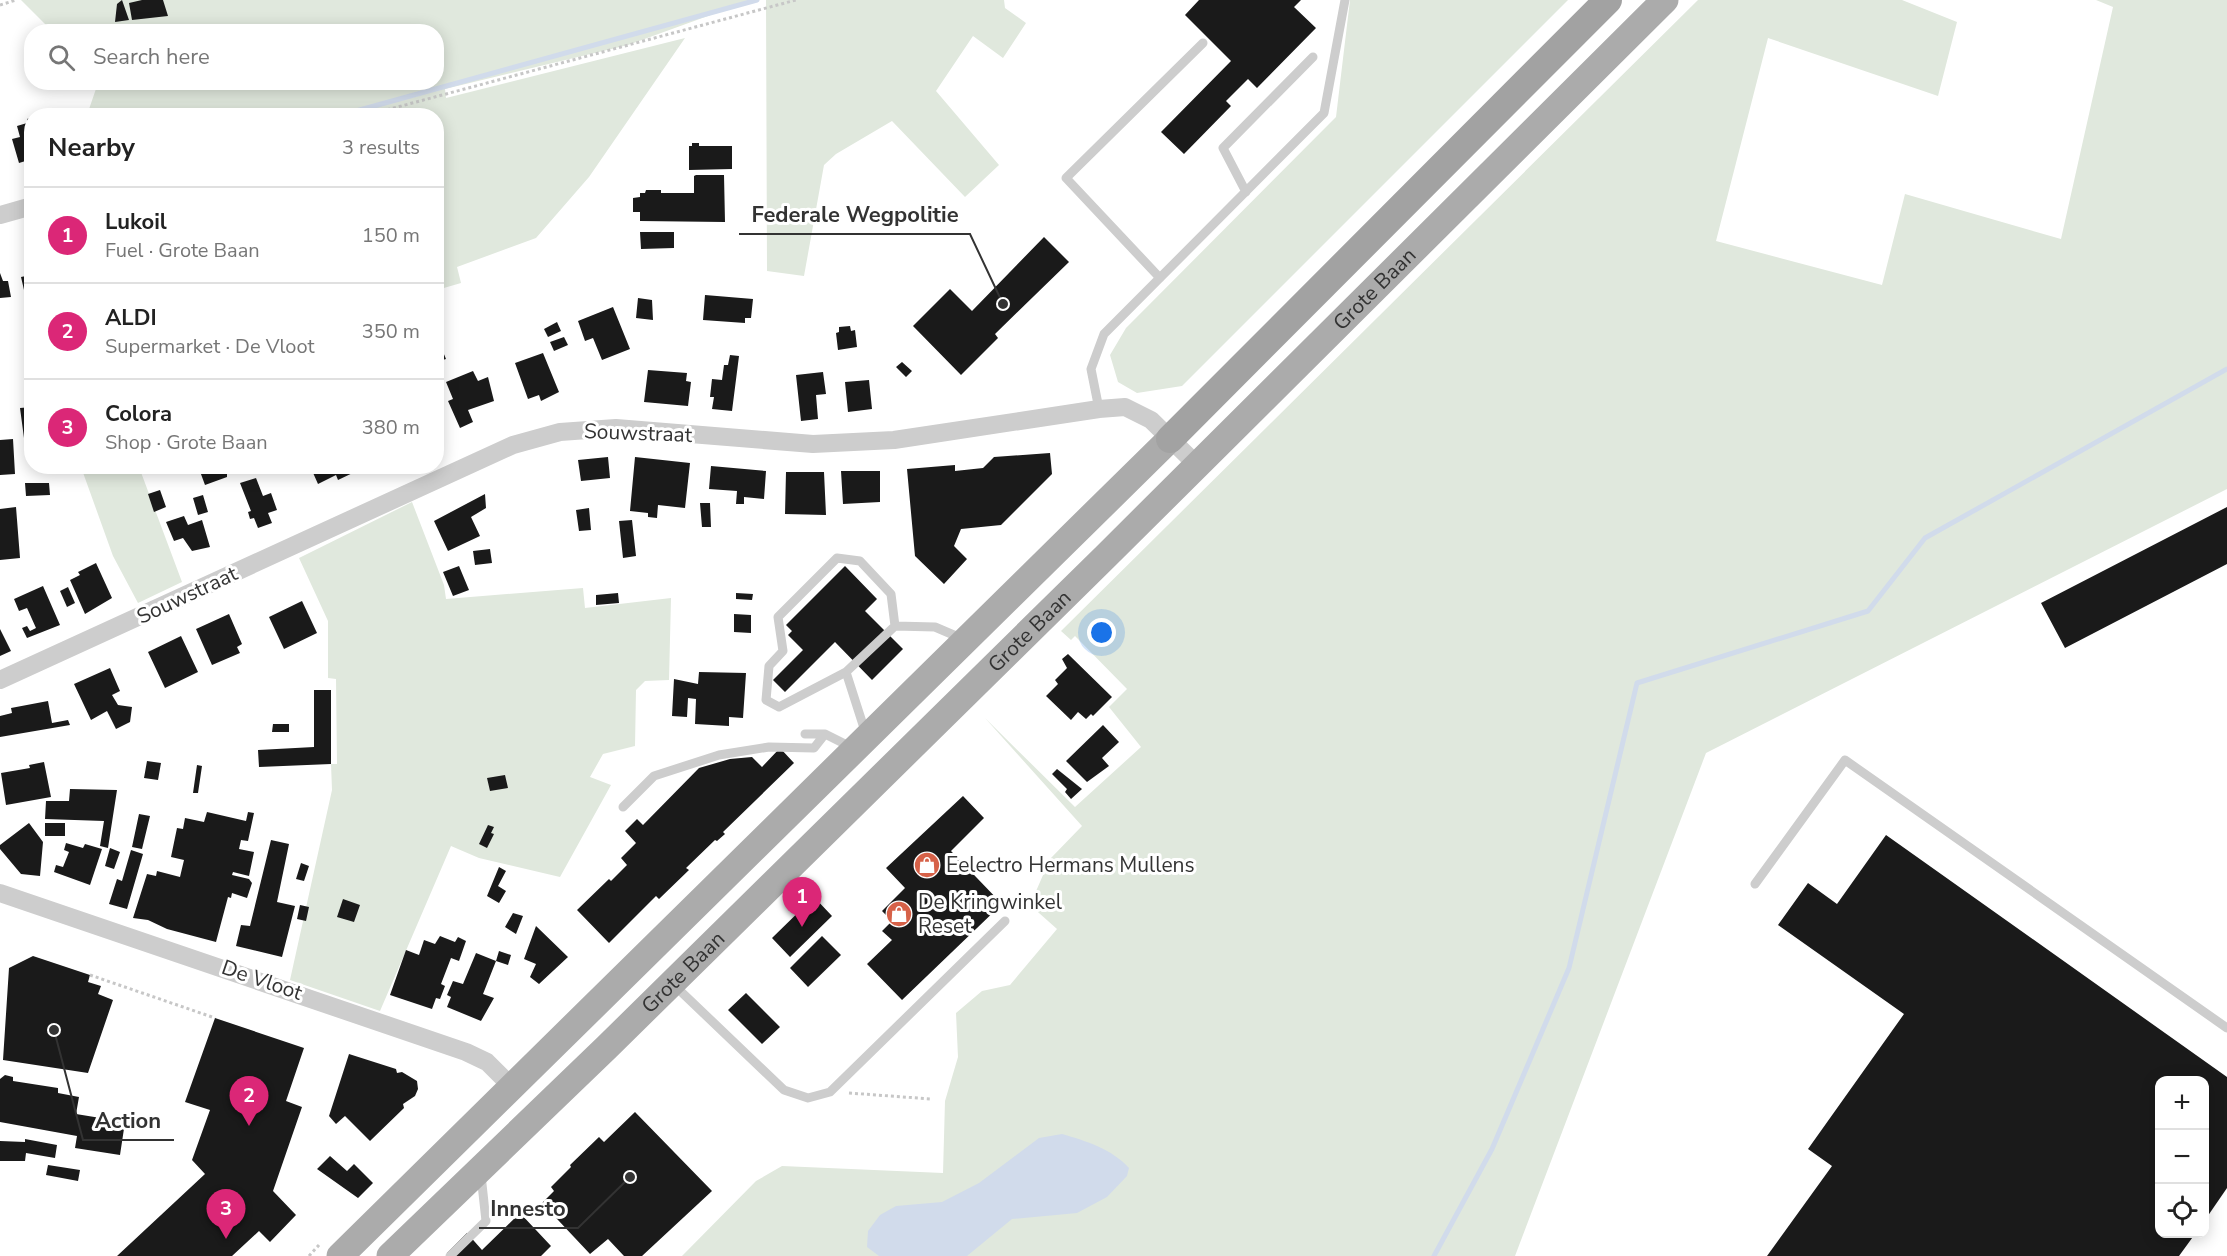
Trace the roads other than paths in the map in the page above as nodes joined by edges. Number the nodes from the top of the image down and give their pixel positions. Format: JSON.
{"nodes":[{"id":1,"x":1345,"y":0,"type":"edge"},
{"id":2,"x":1608,"y":0,"type":"edge"},
{"id":3,"x":1665,"y":0,"type":"edge"},
{"id":4,"x":1203,"y":43,"type":"dead end"},
{"id":5,"x":1312,"y":57,"type":"dead end"},
{"id":6,"x":1246,"y":192,"type":"junction"},
{"id":7,"x":24,"y":208,"type":"edge"},
{"id":8,"x":0,"y":215,"type":"edge"},
{"id":9,"x":1160,"y":278,"type":"junction"},
{"id":10,"x":1099,"y":409,"type":"junction"},
{"id":11,"x":1170,"y":439,"type":"junction"},
{"id":12,"x":1197,"y":465,"type":"junction"},
{"id":13,"x":895,"y":626,"type":"junction"},
{"id":14,"x":965,"y":640,"type":"junction"},
{"id":15,"x":846,"y":672,"type":"junction"},
{"id":16,"x":0,"y":680,"type":"edge"},
{"id":17,"x":805,"y":734,"type":"dead end"},
{"id":18,"x":825,"y":734,"type":"junction"},
{"id":19,"x":863,"y":741,"type":"junction"},
{"id":20,"x":623,"y":807,"type":"dead end"},
{"id":21,"x":1755,"y":884,"type":"dead end"},
{"id":22,"x":0,"y":893,"type":"edge"},
{"id":23,"x":1005,"y":921,"type":"dead end"},
{"id":24,"x":672,"y":984,"type":"junction"},
{"id":25,"x":2227,"y":1028,"type":"edge"},
{"id":26,"x":513,"y":1088,"type":"junction"},
{"id":27,"x":480,"y":1169,"type":"junction"},
{"id":28,"x":340,"y":1256,"type":"edge"},
{"id":29,"x":390,"y":1256,"type":"edge"},
{"id":30,"x":450,"y":1256,"type":"edge"}],
"edges":[{"from":1,"to":6,"type":"lane"},
{"from":2,"to":11,"type":"highway","name":"Grote Baan"},
{"from":3,"to":12,"type":"main road","name":"Grote Baan"},
{"from":4,"to":9,"type":"lane"},
{"from":5,"to":6,"type":"lane"},
{"from":6,"to":9,"type":"lane"},
{"from":7,"to":8,"type":"street"},
{"from":9,"to":10,"type":"lane"},
{"from":10,"to":11,"type":"street","name":"Souwstraat"},
{"from":10,"to":16,"type":"street","name":"Souwstraat"},
{"from":11,"to":12,"type":"street","name":"Souwstraat"},
{"from":11,"to":14,"type":"main road","name":"Grote Baan"},
{"from":12,"to":24,"type":"main road","name":"Grote Baan"},
{"from":13,"to":14,"type":"lane"},
{"from":13,"to":15,"type":"lane"},
{"from":13,"to":15,"type":"lane"},
{"from":14,"to":19,"type":"main road","name":"Grote Baan"},
{"from":15,"to":19,"type":"lane"},
{"from":17,"to":18,"type":"lane"},
{"from":18,"to":19,"type":"lane"},
{"from":18,"to":20,"type":"lane"},
{"from":19,"to":26,"type":"main road","name":"Grote Baan"},
{"from":21,"to":25,"type":"lane"},
{"from":22,"to":26,"type":"street","name":"De Vloot"},
{"from":23,"to":24,"type":"lane"},
{"from":24,"to":27,"type":"main road","name":"Grote Baan"},
{"from":26,"to":28,"type":"main road","name":"Grote Baan"},
{"from":27,"to":29,"type":"main road","name":"Grote Baan"},
{"from":27,"to":30,"type":"lane"}]}
